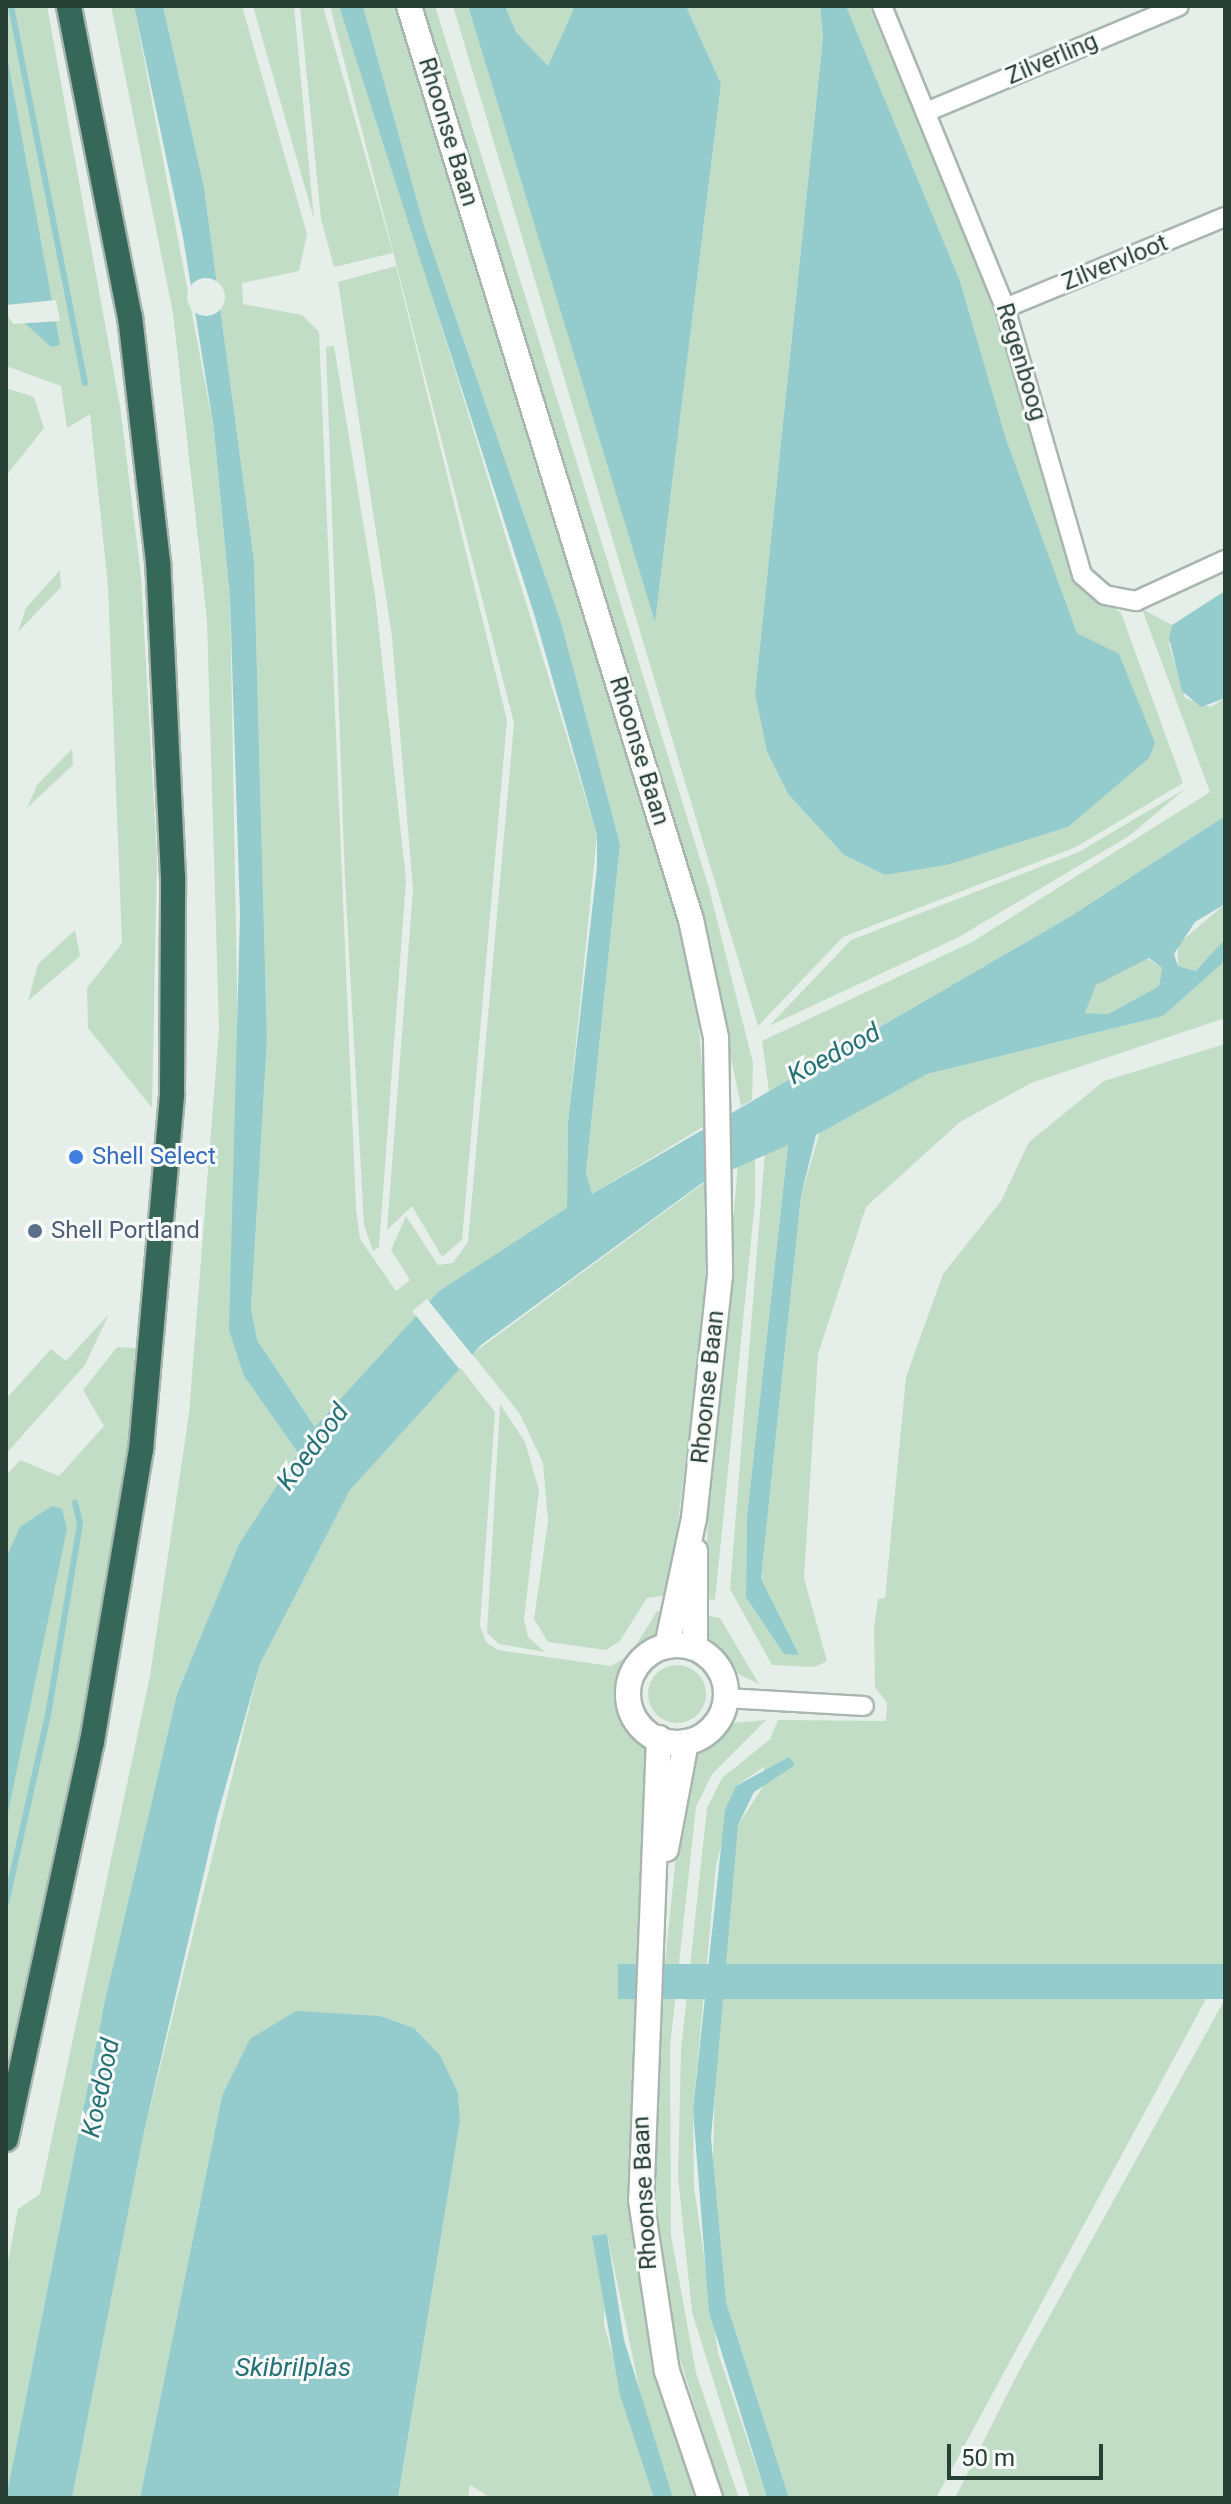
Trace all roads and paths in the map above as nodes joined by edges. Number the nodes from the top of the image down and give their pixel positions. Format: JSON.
{"nodes":[{"id":1,"x":69,"y":6,"type":"edge"},
{"id":2,"x":409,"y":6,"type":"edge"},
{"id":3,"x":882,"y":6,"type":"edge"},
{"id":4,"x":1179,"y":6,"type":"edge"},
{"id":5,"x":926,"y":112,"type":"junction"},
{"id":6,"x":1225,"y":217,"type":"edge"},
{"id":7,"x":1005,"y":308,"type":"junction"},
{"id":8,"x":1225,"y":560,"type":"edge"},
{"id":9,"x":694,"y":1518,"type":"junction"},
{"id":10,"x":667,"y":1646,"type":"junction"},
{"id":11,"x":695,"y":1648,"type":"junction"},
{"id":12,"x":726,"y":1698,"type":"junction"},
{"id":13,"x":864,"y":1706,"type":"dead end"},
{"id":14,"x":659,"y":1738,"type":"junction"},
{"id":15,"x":686,"y":1742,"type":"junction"},
{"id":16,"x":658,"y":1880,"type":"junction"},
{"id":17,"x":6,"y":2139,"type":"edge"},
{"id":18,"x":710,"y":2498,"type":"edge"}],
"edges":[{"from":1,"to":17,"type":"highway"},
{"from":2,"to":9,"type":"main road","name":"Rhoonse Baan"},
{"from":3,"to":5,"type":"street","name":"Regenboog"},
{"from":4,"to":5,"type":"street","name":"Zilverling"},
{"from":5,"to":7,"type":"street","name":"Regenboog"},
{"from":6,"to":7,"type":"street","name":"Zilvervloot"},
{"from":7,"to":8,"type":"street","name":"Regenboog"},
{"from":9,"to":10,"type":"main road","name":"Rhoonse Baan"},
{"from":9,"to":11,"type":"main road","name":"Rhoonse Baan"},
{"from":10,"to":11,"type":"main road"},
{"from":10,"to":14,"type":"main road"},
{"from":11,"to":12,"type":"main road"},
{"from":12,"to":13,"type":"street"},
{"from":12,"to":15,"type":"main road"},
{"from":14,"to":15,"type":"main road"},
{"from":14,"to":16,"type":"main road","name":"Rhoonse Baan"},
{"from":15,"to":16,"type":"main road","name":"Rhoonse Baan"},
{"from":16,"to":18,"type":"main road","name":"Rhoonse Baan"}]}
